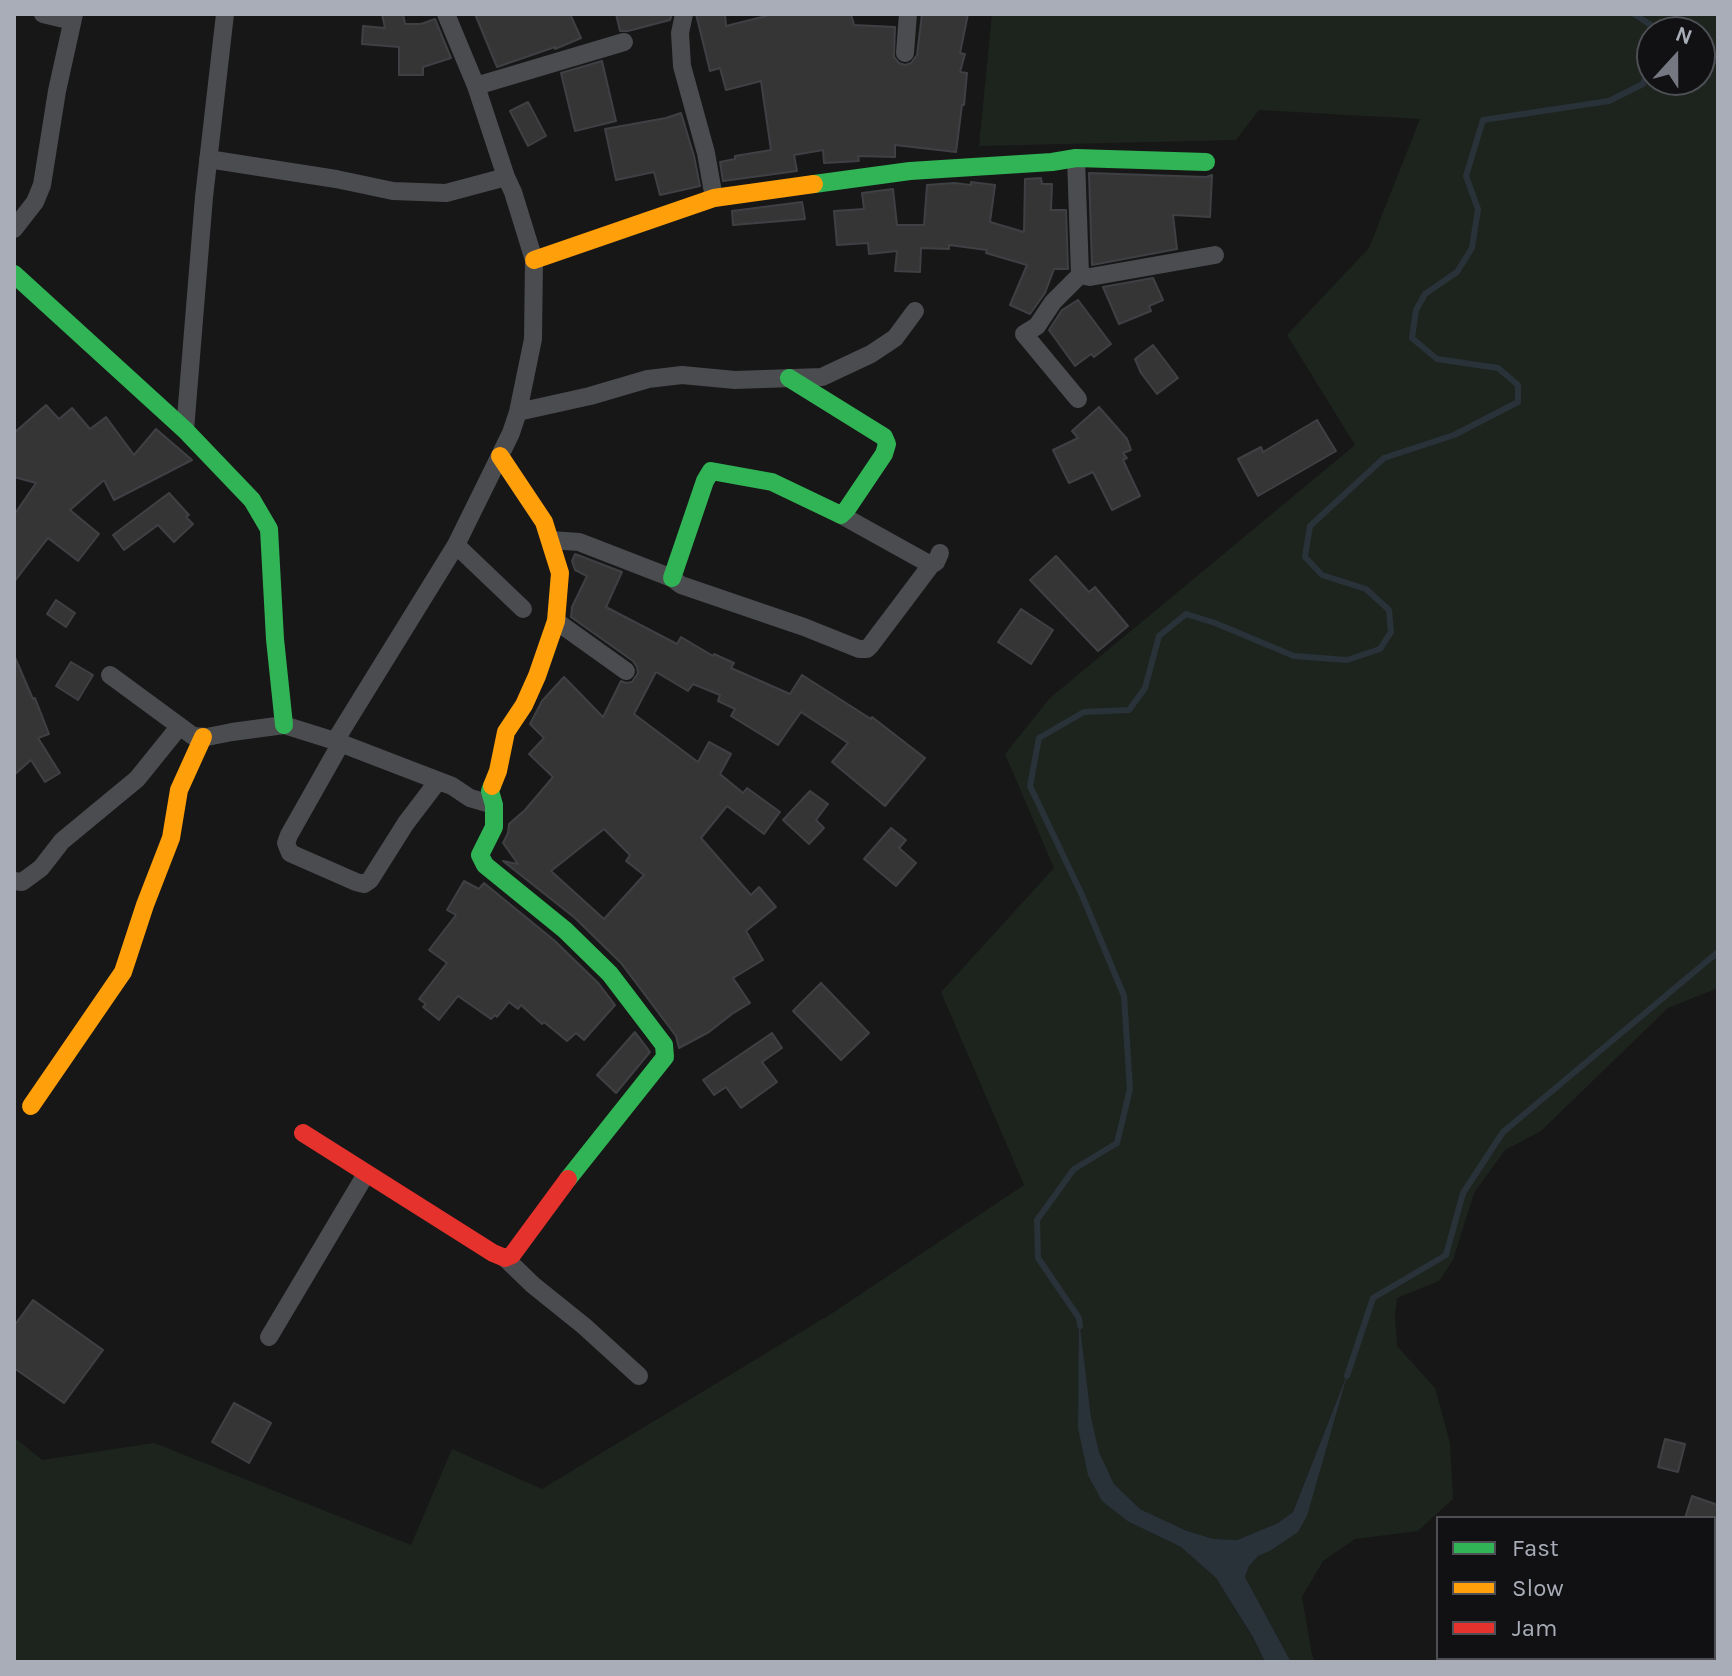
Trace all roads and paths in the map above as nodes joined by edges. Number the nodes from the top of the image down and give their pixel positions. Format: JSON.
{"nodes":[{"id":1,"x":43,"y":14,"type":"edge"},
{"id":2,"x":225,"y":14,"type":"edge"},
{"id":3,"x":446,"y":14,"type":"edge"},
{"id":4,"x":684,"y":14,"type":"edge"},
{"id":5,"x":908,"y":14,"type":"edge"},
{"id":6,"x":73,"y":18,"type":"edge"},
{"id":7,"x":624,"y":42,"type":"dead end"},
{"id":8,"x":905,"y":53,"type":"dead end"},
{"id":9,"x":476,"y":86,"type":"junction"},
{"id":10,"x":1076,"y":158,"type":"junction"},
{"id":11,"x":208,"y":159,"type":"junction"},
{"id":12,"x":1206,"y":162,"type":"dead end"},
{"id":13,"x":506,"y":177,"type":"junction"},
{"id":14,"x":714,"y":198,"type":"junction"},
{"id":15,"x":14,"y":229,"type":"edge"},
{"id":16,"x":1215,"y":255,"type":"dead end"},
{"id":17,"x":534,"y":260,"type":"junction"},
{"id":18,"x":14,"y":274,"type":"edge"},
{"id":19,"x":1080,"y":275,"type":"junction"},
{"id":20,"x":915,"y":311,"type":"dead end"},
{"id":21,"x":789,"y":378,"type":"junction"},
{"id":22,"x":1078,"y":399,"type":"dead end"},
{"id":23,"x":518,"y":412,"type":"junction"},
{"id":24,"x":185,"y":430,"type":"junction"},
{"id":25,"x":500,"y":456,"type":"junction"},
{"id":26,"x":841,"y":515,"type":"junction"},
{"id":27,"x":551,"y":540,"type":"junction"},
{"id":28,"x":456,"y":545,"type":"junction"},
{"id":29,"x":672,"y":578,"type":"junction"},
{"id":30,"x":523,"y":609,"type":"dead end"},
{"id":31,"x":556,"y":621,"type":"junction"},
{"id":32,"x":626,"y":671,"type":"dead end"},
{"id":33,"x":110,"y":675,"type":"dead end"},
{"id":34,"x":284,"y":725,"type":"junction"},
{"id":35,"x":179,"y":727,"type":"junction"},
{"id":36,"x":203,"y":737,"type":"junction"},
{"id":37,"x":338,"y":742,"type":"junction"},
{"id":38,"x":438,"y":781,"type":"junction"},
{"id":39,"x":494,"y":805,"type":"junction"},
{"id":40,"x":14,"y":881,"type":"edge"},
{"id":41,"x":31,"y":1106,"type":"dead end"},
{"id":42,"x":303,"y":1133,"type":"dead end"},
{"id":43,"x":366,"y":1174,"type":"junction"},
{"id":44,"x":505,"y":1258,"type":"junction"},
{"id":45,"x":269,"y":1337,"type":"dead end"},
{"id":46,"x":639,"y":1376,"type":"dead end"}],
"edges":[{"from":1,"to":6,"type":"street"},
{"from":2,"to":11,"type":"street"},
{"from":3,"to":9,"type":"street"},
{"from":4,"to":14,"type":"street"},
{"from":5,"to":8,"type":"street"},
{"from":6,"to":15,"type":"street"},
{"from":7,"to":9,"type":"street"},
{"from":9,"to":13,"type":"street"},
{"from":10,"to":12,"type":"street"},
{"from":10,"to":14,"type":"street"},
{"from":10,"to":19,"type":"street"},
{"from":11,"to":13,"type":"street"},
{"from":11,"to":24,"type":"street"},
{"from":13,"to":17,"type":"street"},
{"from":14,"to":17,"type":"street"},
{"from":16,"to":19,"type":"street"},
{"from":17,"to":23,"type":"street"},
{"from":18,"to":24,"type":"street"},
{"from":19,"to":22,"type":"street"},
{"from":20,"to":21,"type":"street"},
{"from":21,"to":23,"type":"street"},
{"from":21,"to":26,"type":"street"},
{"from":23,"to":25,"type":"street"},
{"from":24,"to":34,"type":"street"},
{"from":25,"to":27,"type":"street"},
{"from":25,"to":28,"type":"street"},
{"from":26,"to":29,"type":"street"},
{"from":26,"to":29,"type":"street"},
{"from":27,"to":29,"type":"street"},
{"from":27,"to":31,"type":"street"},
{"from":28,"to":30,"type":"street"},
{"from":28,"to":37,"type":"street"},
{"from":31,"to":32,"type":"street"},
{"from":31,"to":39,"type":"street"},
{"from":33,"to":35,"type":"street"},
{"from":34,"to":36,"type":"street"},
{"from":34,"to":37,"type":"street"},
{"from":35,"to":36,"type":"street"},
{"from":35,"to":40,"type":"street"},
{"from":36,"to":41,"type":"street"},
{"from":37,"to":38,"type":"street"},
{"from":37,"to":38,"type":"street"},
{"from":38,"to":39,"type":"street"},
{"from":39,"to":44,"type":"street"},
{"from":42,"to":43,"type":"street"},
{"from":43,"to":44,"type":"street"},
{"from":43,"to":45,"type":"street"},
{"from":44,"to":46,"type":"street"}]}
